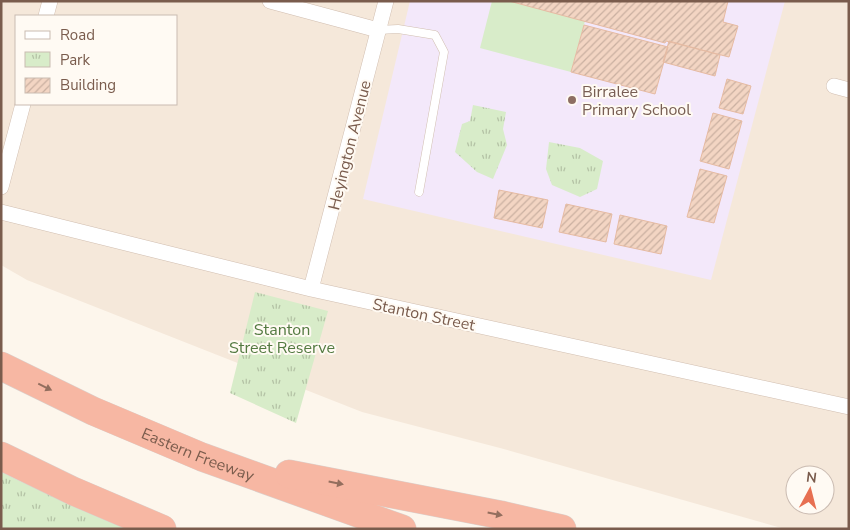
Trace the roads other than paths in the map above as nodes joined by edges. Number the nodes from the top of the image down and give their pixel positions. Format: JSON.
{"nodes":[{"id":1,"x":50,"y":1,"type":"edge"},
{"id":2,"x":270,"y":1,"type":"edge"},
{"id":3,"x":386,"y":1,"type":"edge"},
{"id":4,"x":46,"y":15,"type":"edge"},
{"id":5,"x":378,"y":30,"type":"junction"},
{"id":6,"x":23,"y":105,"type":"edge"},
{"id":7,"x":1,"y":187,"type":"edge"},
{"id":8,"x":419,"y":192,"type":"dead end"},
{"id":9,"x":1,"y":212,"type":"edge"},
{"id":10,"x":311,"y":289,"type":"junction"},
{"id":11,"x":1,"y":366,"type":"edge"},
{"id":12,"x":849,"y":406,"type":"edge"},
{"id":13,"x":1,"y":456,"type":"edge"},
{"id":14,"x":202,"y":457,"type":"junction"},
{"id":15,"x":1,"y":463,"type":"edge"},
{"id":16,"x":130,"y":529,"type":"edge"},
{"id":17,"x":162,"y":529,"type":"edge"},
{"id":18,"x":402,"y":529,"type":"edge"},
{"id":19,"x":562,"y":529,"type":"edge"}],
"edges":[{"from":1,"to":4,"type":"street"},
{"from":2,"to":5,"type":"street"},
{"from":3,"to":5,"type":"street","name":"Heyington Avenue"},
{"from":5,"to":8,"type":"lane"},
{"from":5,"to":10,"type":"street","name":"Heyington Avenue"},
{"from":6,"to":7,"type":"street"},
{"from":9,"to":10,"type":"street","name":"Stanton Street"},
{"from":10,"to":12,"type":"street","name":"Stanton Street"},
{"from":11,"to":14,"type":"highway","name":"Eastern Freeway","one_way":true},
{"from":13,"to":17,"type":"highway"},
{"from":14,"to":18,"type":"highway","name":"Eastern Freeway"},
{"from":14,"to":19,"type":"highway","one_way":true},
{"from":15,"to":16,"type":"highway"}]}
